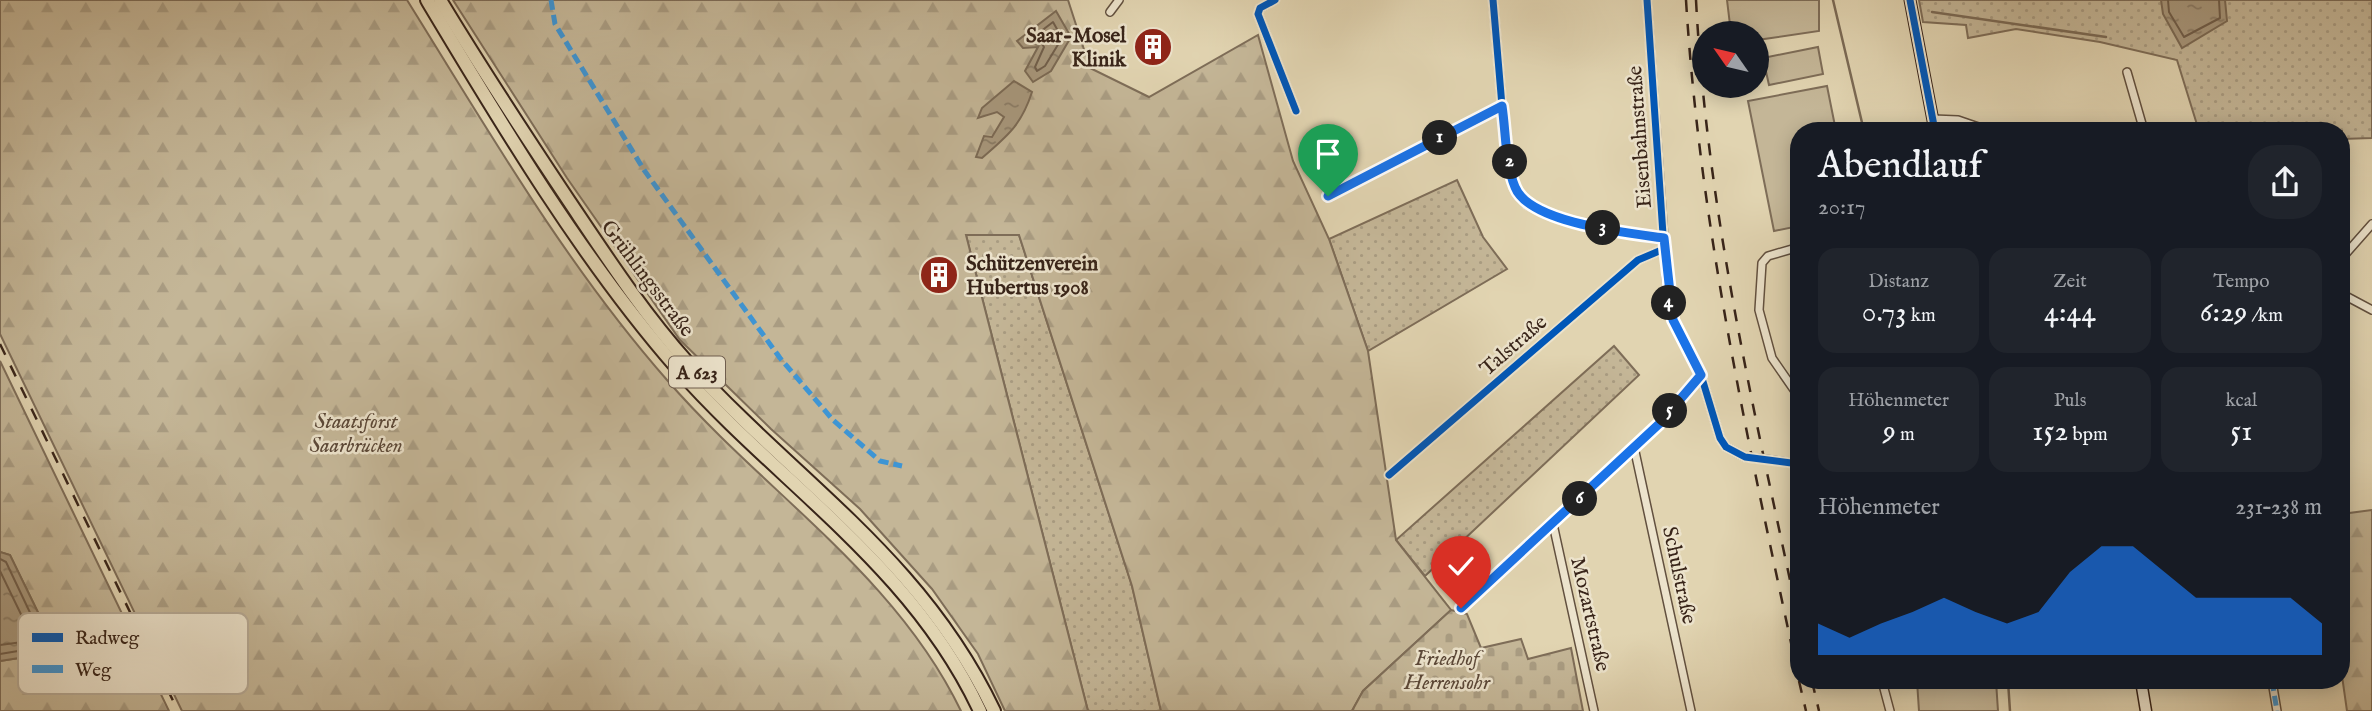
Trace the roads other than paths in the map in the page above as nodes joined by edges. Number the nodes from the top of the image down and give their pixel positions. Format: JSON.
{"nodes":[{"id":1,"x":427,"y":0,"type":"edge"},
{"id":2,"x":440,"y":0,"type":"edge"},
{"id":3,"x":1119,"y":0,"type":"edge"},
{"id":4,"x":1275,"y":0,"type":"edge"},
{"id":5,"x":1493,"y":0,"type":"edge"},
{"id":6,"x":1647,"y":0,"type":"edge"},
{"id":7,"x":1910,"y":0,"type":"edge"},
{"id":8,"x":1110,"y":12,"type":"dead end"},
{"id":9,"x":2127,"y":72,"type":"dead end"},
{"id":10,"x":1502,"y":106,"type":"junction"},
{"id":11,"x":1296,"y":111,"type":"dead end"},
{"id":12,"x":1933,"y":119,"type":"junction"},
{"id":13,"x":1934,"y":122,"type":"edge"},
{"id":14,"x":1964,"y":122,"type":"edge"},
{"id":15,"x":2141,"y":122,"type":"edge"},
{"id":16,"x":1328,"y":196,"type":"dead end"},
{"id":17,"x":2372,"y":224,"type":"edge"},
{"id":18,"x":1664,"y":238,"type":"junction"},
{"id":19,"x":1664,"y":249,"type":"junction"},
{"id":20,"x":2350,"y":249,"type":"edge"},
{"id":21,"x":1790,"y":250,"type":"edge"},
{"id":22,"x":2350,"y":298,"type":"edge"},
{"id":23,"x":2372,"y":310,"type":"edge"},
{"id":24,"x":1701,"y":375,"type":"junction"},
{"id":25,"x":1790,"y":384,"type":"edge"},
{"id":26,"x":1634,"y":447,"type":"junction"},
{"id":27,"x":1790,"y":463,"type":"edge"},
{"id":28,"x":1389,"y":475,"type":"dead end"},
{"id":29,"x":1553,"y":524,"type":"junction"},
{"id":30,"x":1461,"y":608,"type":"dead end"},
{"id":31,"x":1884,"y":689,"type":"edge"},
{"id":32,"x":2142,"y":689,"type":"edge"},
{"id":33,"x":2274,"y":689,"type":"edge"},
{"id":34,"x":980,"y":711,"type":"edge"},
{"id":35,"x":994,"y":711,"type":"edge"},
{"id":36,"x":1594,"y":711,"type":"edge"},
{"id":37,"x":1691,"y":711,"type":"edge"},
{"id":38,"x":1890,"y":711,"type":"edge"},
{"id":39,"x":2146,"y":711,"type":"edge"},
{"id":40,"x":2277,"y":711,"type":"edge"}],
"edges":[{"from":1,"to":34,"type":"highway","number":"A 623"},
{"from":2,"to":35,"type":"highway","name":"Grühlingsstraße","number":"A 623"},
{"from":3,"to":8,"type":"street"},
{"from":4,"to":11,"type":"street"},
{"from":5,"to":10,"type":"street"},
{"from":6,"to":18,"type":"street","name":"Eisenbahnstraße"},
{"from":7,"to":12,"type":"main road"},
{"from":9,"to":15,"type":"street"},
{"from":10,"to":16,"type":"street"},
{"from":10,"to":18,"type":"street"},
{"from":12,"to":13,"type":"main road"},
{"from":12,"to":14,"type":"street"},
{"from":17,"to":20,"type":"street"},
{"from":18,"to":19,"type":"street","name":"Eisenbahnstraße"},
{"from":19,"to":24,"type":"street","name":"Eisenbahnstraße"},
{"from":19,"to":28,"type":"street","name":"Talstraße"},
{"from":21,"to":25,"type":"street"},
{"from":22,"to":23,"type":"street"},
{"from":24,"to":26,"type":"street"},
{"from":24,"to":27,"type":"street","name":"Eisenbahnstraße","bridge":true},
{"from":26,"to":29,"type":"street"},
{"from":26,"to":37,"type":"street","name":"Schulstraße"},
{"from":29,"to":30,"type":"street"},
{"from":29,"to":36,"type":"street","name":"Mozartstraße"},
{"from":31,"to":38,"type":"street"},
{"from":32,"to":39,"type":"main road"},
{"from":33,"to":40,"type":"street"}]}
